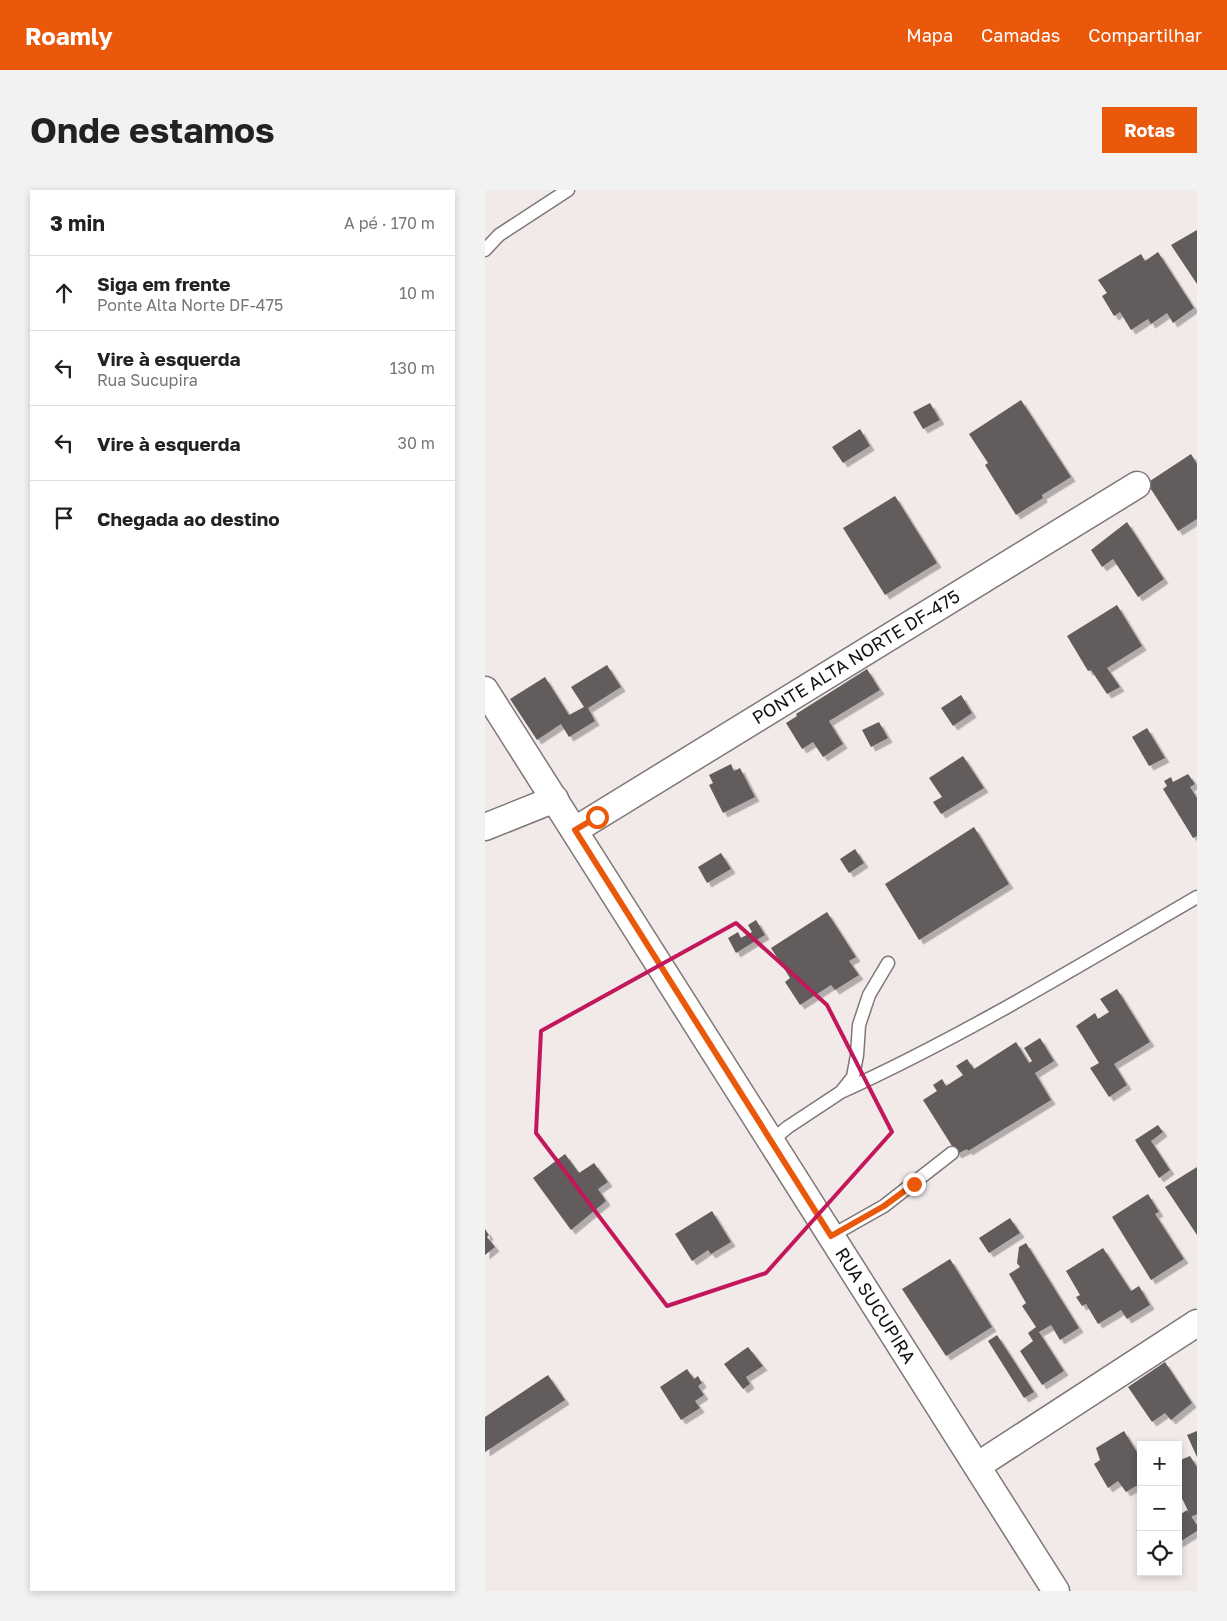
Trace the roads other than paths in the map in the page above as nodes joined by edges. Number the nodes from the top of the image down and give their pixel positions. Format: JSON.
{"nodes":[{"id":1,"x":568,"y":190,"type":"edge"},
{"id":2,"x":485,"y":250,"type":"edge"},
{"id":3,"x":1137,"y":485,"type":"dead end"},
{"id":4,"x":485,"y":690,"type":"edge"},
{"id":5,"x":555,"y":799,"type":"junction"},
{"id":6,"x":485,"y":827,"type":"edge"},
{"id":7,"x":575,"y":830,"type":"junction"},
{"id":8,"x":1197,"y":897,"type":"edge"},
{"id":9,"x":888,"y":963,"type":"dead end"},
{"id":10,"x":841,"y":1092,"type":"junction"},
{"id":11,"x":771,"y":1142,"type":"junction"},
{"id":12,"x":952,"y":1153,"type":"dead end"},
{"id":13,"x":831,"y":1236,"type":"junction"},
{"id":14,"x":1197,"y":1323,"type":"edge"},
{"id":15,"x":977,"y":1466,"type":"junction"},
{"id":16,"x":1056,"y":1591,"type":"edge"}],
"edges":[{"from":1,"to":2,"type":"lane"},
{"from":3,"to":7,"type":"street","name":"PONTE ALTA NORTE DF-475"},
{"from":4,"to":5,"type":"street","name":"RUA SUCUPIRA"},
{"from":5,"to":6,"type":"street"},
{"from":5,"to":7,"type":"street","name":"RUA SUCUPIRA"},
{"from":7,"to":11,"type":"street","name":"RUA SUCUPIRA"},
{"from":8,"to":10,"type":"lane"},
{"from":9,"to":10,"type":"lane"},
{"from":10,"to":11,"type":"lane"},
{"from":11,"to":13,"type":"street","name":"RUA SUCUPIRA"},
{"from":12,"to":13,"type":"lane"},
{"from":13,"to":15,"type":"street","name":"RUA SUCUPIRA"},
{"from":14,"to":15,"type":"street"},
{"from":15,"to":16,"type":"street","name":"RUA SUCUPIRA"}]}
